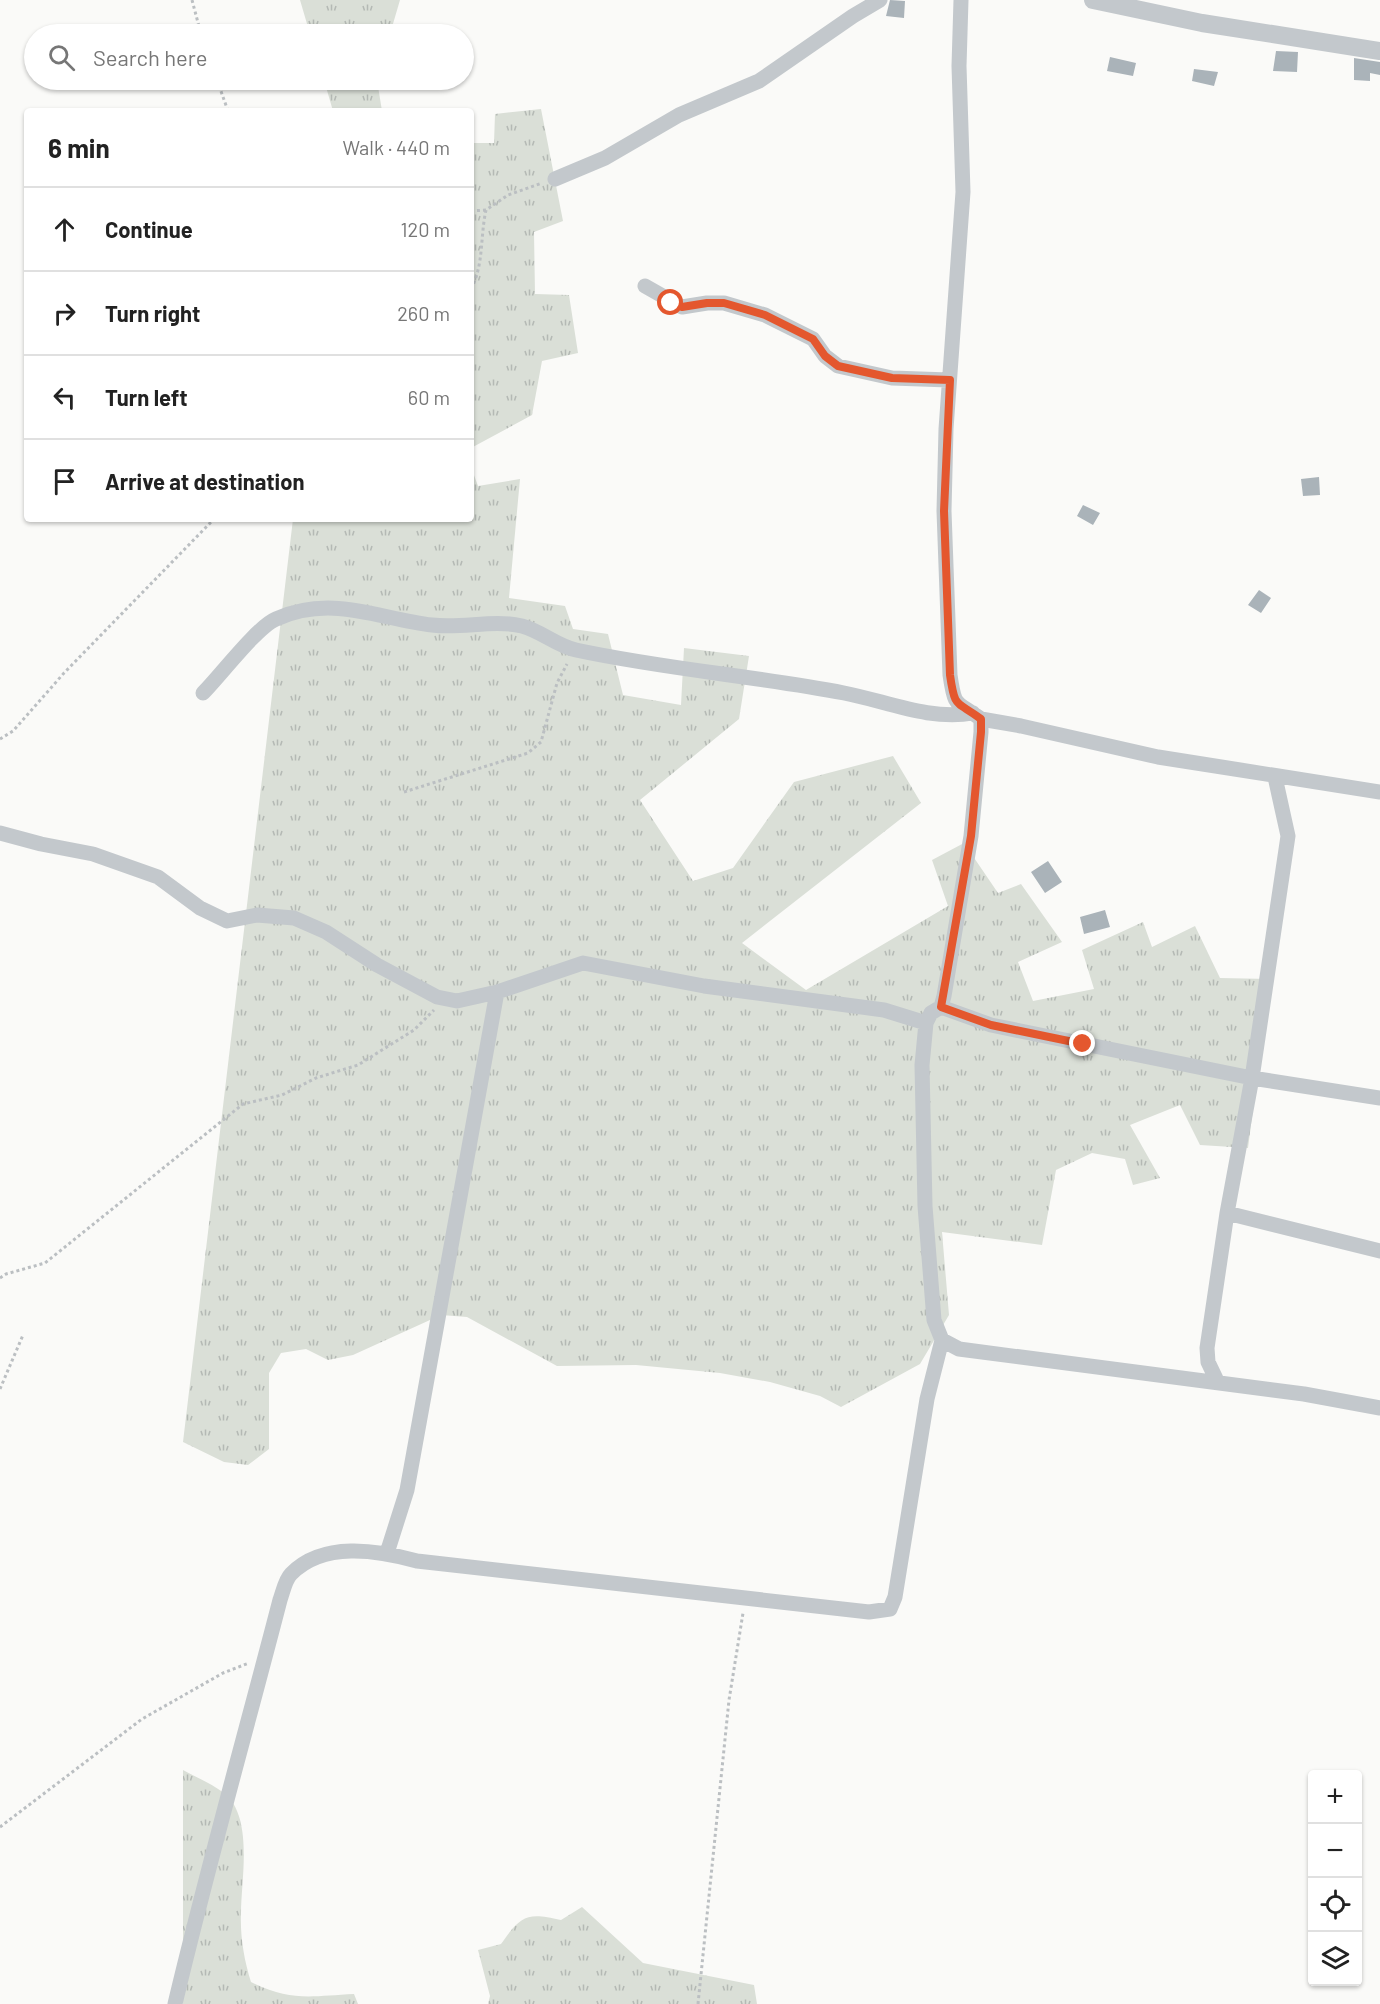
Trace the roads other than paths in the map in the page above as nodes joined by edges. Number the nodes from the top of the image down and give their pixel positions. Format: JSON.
{"nodes":[{"id":1,"x":880,"y":0,"type":"edge"},
{"id":2,"x":961,"y":0,"type":"edge"},
{"id":3,"x":1093,"y":0,"type":"edge"},
{"id":4,"x":1380,"y":51,"type":"edge"},
{"id":5,"x":555,"y":179,"type":"road end"},
{"id":6,"x":645,"y":286,"type":"dead end"},
{"id":7,"x":950,"y":380,"type":"junction"},
{"id":8,"x":204,"y":693,"type":"dead end"},
{"id":9,"x":977,"y":716,"type":"junction"},
{"id":10,"x":1275,"y":777,"type":"junction"},
{"id":11,"x":1380,"y":792,"type":"edge"},
{"id":12,"x":0,"y":833,"type":"edge"},
{"id":13,"x":497,"y":993,"type":"junction"},
{"id":14,"x":941,"y":1007,"type":"junction"},
{"id":15,"x":926,"y":1023,"type":"junction"},
{"id":16,"x":1252,"y":1078,"type":"junction"},
{"id":17,"x":1380,"y":1098,"type":"edge"},
{"id":18,"x":1227,"y":1213,"type":"junction"},
{"id":19,"x":1380,"y":1251,"type":"edge"},
{"id":20,"x":942,"y":1340,"type":"junction"},
{"id":21,"x":1218,"y":1383,"type":"junction"},
{"id":22,"x":1380,"y":1408,"type":"edge"},
{"id":23,"x":387,"y":1553,"type":"junction"},
{"id":24,"x":175,"y":2004,"type":"edge"}],
"edges":[{"from":1,"to":5,"type":"street"},
{"from":2,"to":7,"type":"street"},
{"from":3,"to":4,"type":"street"},
{"from":6,"to":7,"type":"street"},
{"from":7,"to":9,"type":"street"},
{"from":8,"to":9,"type":"street"},
{"from":9,"to":10,"type":"street"},
{"from":9,"to":14,"type":"street"},
{"from":10,"to":11,"type":"street"},
{"from":10,"to":16,"type":"street"},
{"from":12,"to":13,"type":"street"},
{"from":13,"to":15,"type":"street"},
{"from":13,"to":23,"type":"street"},
{"from":14,"to":15,"type":"street"},
{"from":14,"to":16,"type":"street"},
{"from":15,"to":20,"type":"street"},
{"from":16,"to":17,"type":"street"},
{"from":16,"to":18,"type":"street"},
{"from":18,"to":19,"type":"street"},
{"from":18,"to":21,"type":"street"},
{"from":20,"to":21,"type":"street"},
{"from":20,"to":23,"type":"street"},
{"from":21,"to":22,"type":"street"},
{"from":23,"to":24,"type":"street"}]}
